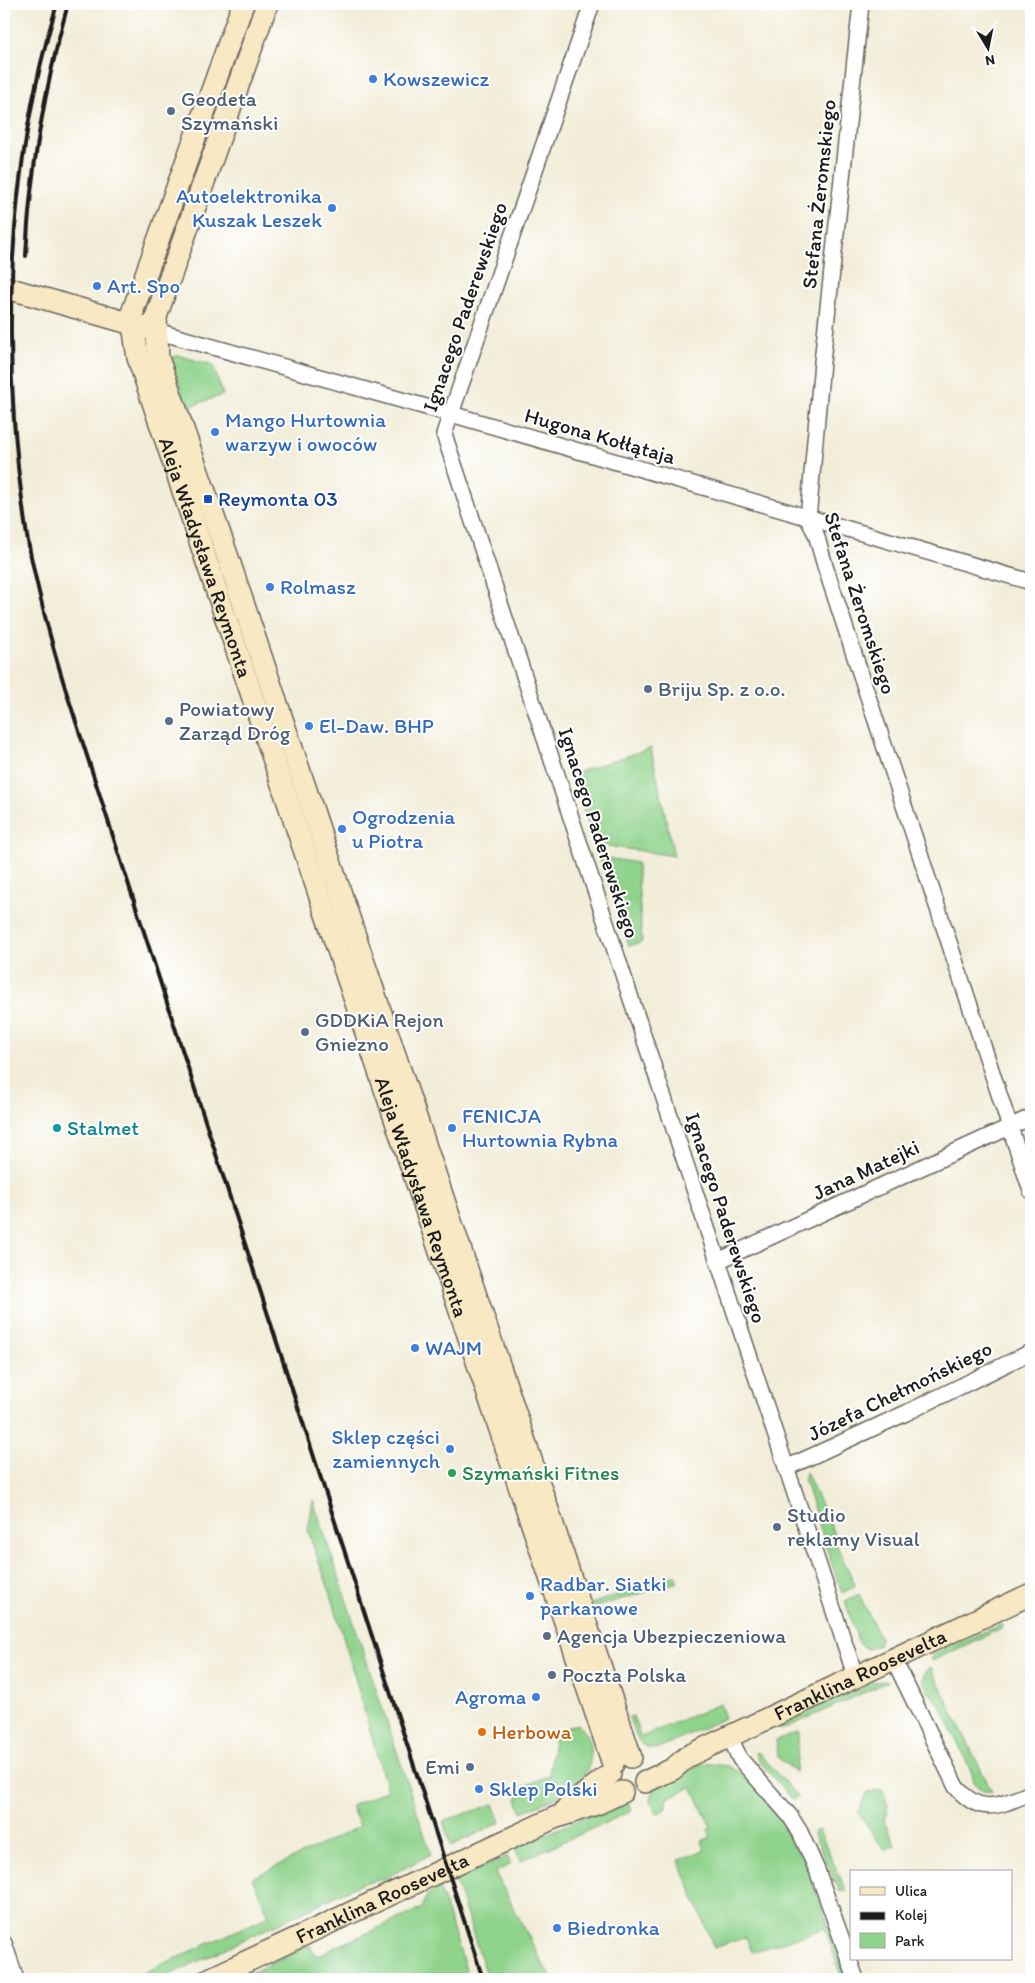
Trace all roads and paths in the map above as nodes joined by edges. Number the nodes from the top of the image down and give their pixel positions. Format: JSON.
{"nodes":[{"id":1,"x":243,"y":4,"type":"edge"},
{"id":2,"x":267,"y":4,"type":"edge"},
{"id":3,"x":592,"y":4,"type":"edge"},
{"id":4,"x":860,"y":4,"type":"edge"},
{"id":5,"x":4,"y":287,"type":"edge"},
{"id":6,"x":133,"y":325,"type":"junction"},
{"id":7,"x":156,"y":331,"type":"junction"},
{"id":8,"x":452,"y":414,"type":"junction"},
{"id":9,"x":808,"y":519,"type":"junction"},
{"id":10,"x":1031,"y":582,"type":"edge"},
{"id":11,"x":1031,"y":1118,"type":"edge"},
{"id":12,"x":1010,"y":1127,"type":"junction"},
{"id":13,"x":1031,"y":1191,"type":"edge"},
{"id":14,"x":718,"y":1261,"type":"junction"},
{"id":15,"x":1031,"y":1352,"type":"edge"},
{"id":16,"x":786,"y":1468,"type":"junction"},
{"id":17,"x":1031,"y":1594,"type":"edge"},
{"id":18,"x":894,"y":1660,"type":"junction"},
{"id":19,"x":856,"y":1678,"type":"junction"},
{"id":20,"x":730,"y":1737,"type":"junction"},
{"id":21,"x":623,"y":1771,"type":"junction"},
{"id":22,"x":1031,"y":1793,"type":"edge"},
{"id":23,"x":554,"y":1818,"type":"junction"},
{"id":24,"x":4,"y":1943,"type":"edge"},
{"id":25,"x":16,"y":1979,"type":"edge"},
{"id":26,"x":209,"y":1979,"type":"edge"},
{"id":27,"x":856,"y":1979,"type":"edge"}],
"edges":[{"from":1,"to":6,"type":"street","name":"Aleja Władysława Reymonta"},
{"from":2,"to":7,"type":"street","name":"Aleja Władysława Reymonta"},
{"from":3,"to":8,"type":"street","name":"Ignacego Paderewskiego"},
{"from":4,"to":9,"type":"street","name":"Stefana Żeromskiego"},
{"from":5,"to":6,"type":"street"},
{"from":6,"to":7,"type":"street"},
{"from":6,"to":21,"type":"street","name":"Aleja Władysława Reymonta"},
{"from":7,"to":8,"type":"street","name":"Hugona Kołłątaja"},
{"from":7,"to":21,"type":"street","name":"Aleja Władysława Reymonta"},
{"from":8,"to":9,"type":"street","name":"Hugona Kołłątaja"},
{"from":8,"to":14,"type":"street","name":"Ignacego Paderewskiego"},
{"from":9,"to":10,"type":"street","name":"Hugona Kołłątaja"},
{"from":9,"to":12,"type":"street","name":"Stefana Żeromskiego"},
{"from":11,"to":12,"type":"street","name":"Jana Matejki"},
{"from":12,"to":13,"type":"street","name":"Stefana Żeromskiego"},
{"from":12,"to":14,"type":"street","name":"Jana Matejki"},
{"from":14,"to":16,"type":"street","name":"Ignacego Paderewskiego"},
{"from":15,"to":16,"type":"street","name":"Józefa Chełmońskiego"},
{"from":16,"to":19,"type":"street","name":"Ignacego Paderewskiego"},
{"from":17,"to":18,"type":"street","name":"Franklina Roosevelta"},
{"from":18,"to":19,"type":"street","name":"Franklina Roosevelta"},
{"from":18,"to":22,"type":"street"},
{"from":19,"to":20,"type":"street","name":"Franklina Roosevelta"},
{"from":20,"to":21,"type":"street","name":"Franklina Roosevelta"},
{"from":20,"to":27,"type":"street"},
{"from":21,"to":23,"type":"street","name":"Franklina Roosevelta"},
{"from":21,"to":23,"type":"street","name":"Franklina Roosevelta"},
{"from":23,"to":26,"type":"street","name":"Franklina Roosevelta"},
{"from":24,"to":25,"type":"street"}]}
